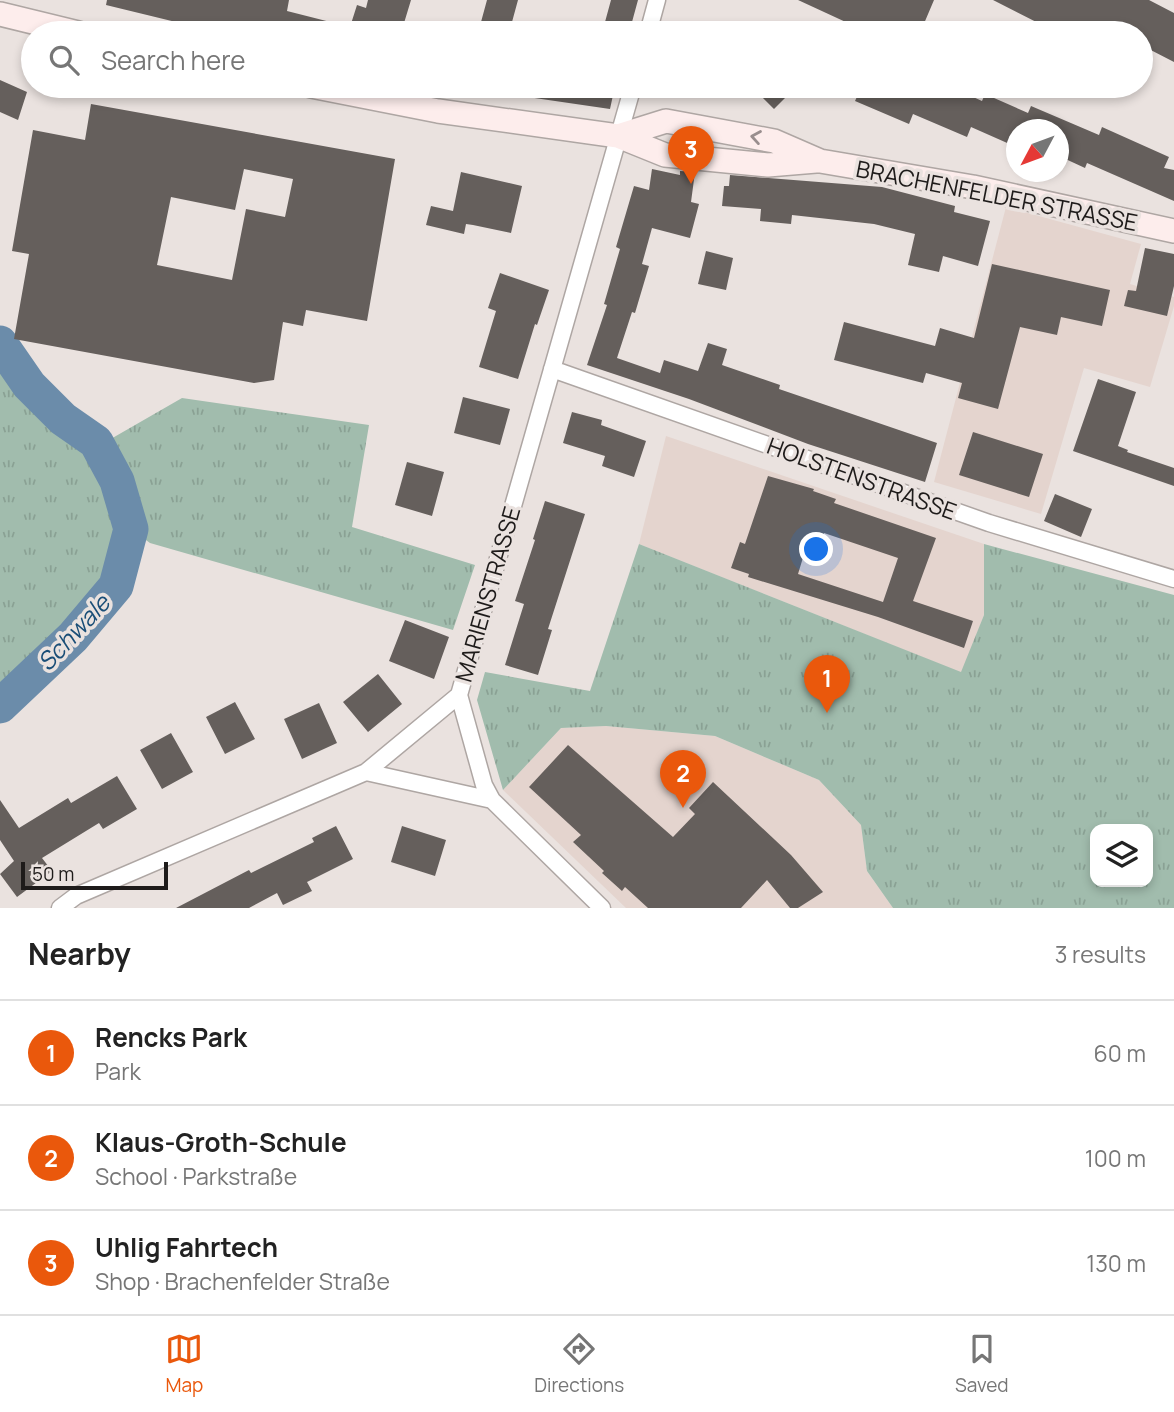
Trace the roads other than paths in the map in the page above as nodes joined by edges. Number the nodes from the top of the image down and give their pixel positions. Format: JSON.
{"nodes":[{"id":1,"x":657,"y":0,"type":"edge"},
{"id":2,"x":0,"y":14,"type":"edge"},
{"id":3,"x":29,"y":21,"type":"edge"},
{"id":4,"x":651,"y":21,"type":"edge"},
{"id":5,"x":372,"y":98,"type":"edge"},
{"id":6,"x":629,"y":98,"type":"edge"},
{"id":7,"x":618,"y":136,"type":"junction"},
{"id":8,"x":820,"y":161,"type":"junction"},
{"id":9,"x":1174,"y":232,"type":"edge"},
{"id":10,"x":552,"y":369,"type":"junction"},
{"id":11,"x":1174,"y":579,"type":"edge"},
{"id":12,"x":458,"y":695,"type":"junction"},
{"id":13,"x":366,"y":772,"type":"junction"},
{"id":14,"x":492,"y":800,"type":"junction"},
{"id":15,"x":60,"y":908,"type":"edge"},
{"id":16,"x":602,"y":908,"type":"edge"}],
"edges":[{"from":1,"to":4,"type":"street"},
{"from":2,"to":3,"type":"street"},
{"from":5,"to":7,"type":"street","name":"BRACHENFELDER STRASSE"},
{"from":6,"to":7,"type":"street","name":"MARIENSTRASSE"},
{"from":7,"to":8,"type":"street","name":"BRACHENFELDER STRASSE"},
{"from":8,"to":7,"type":"street","name":"BRACHENFELDER STRASSE","one_way":true},
{"from":7,"to":10,"type":"street","name":"MARIENSTRASSE"},
{"from":8,"to":9,"type":"street","name":"BRACHENFELDER STRASSE"},
{"from":10,"to":11,"type":"street","name":"HOLSTENSTRASSE"},
{"from":10,"to":12,"type":"street","name":"MARIENSTRASSE"},
{"from":12,"to":13,"type":"street","name":"MARIENSTRASSE"},
{"from":12,"to":14,"type":"street"},
{"from":13,"to":14,"type":"street"},
{"from":13,"to":15,"type":"street","name":"MARIENSTRASSE"},
{"from":14,"to":16,"type":"street"}]}
